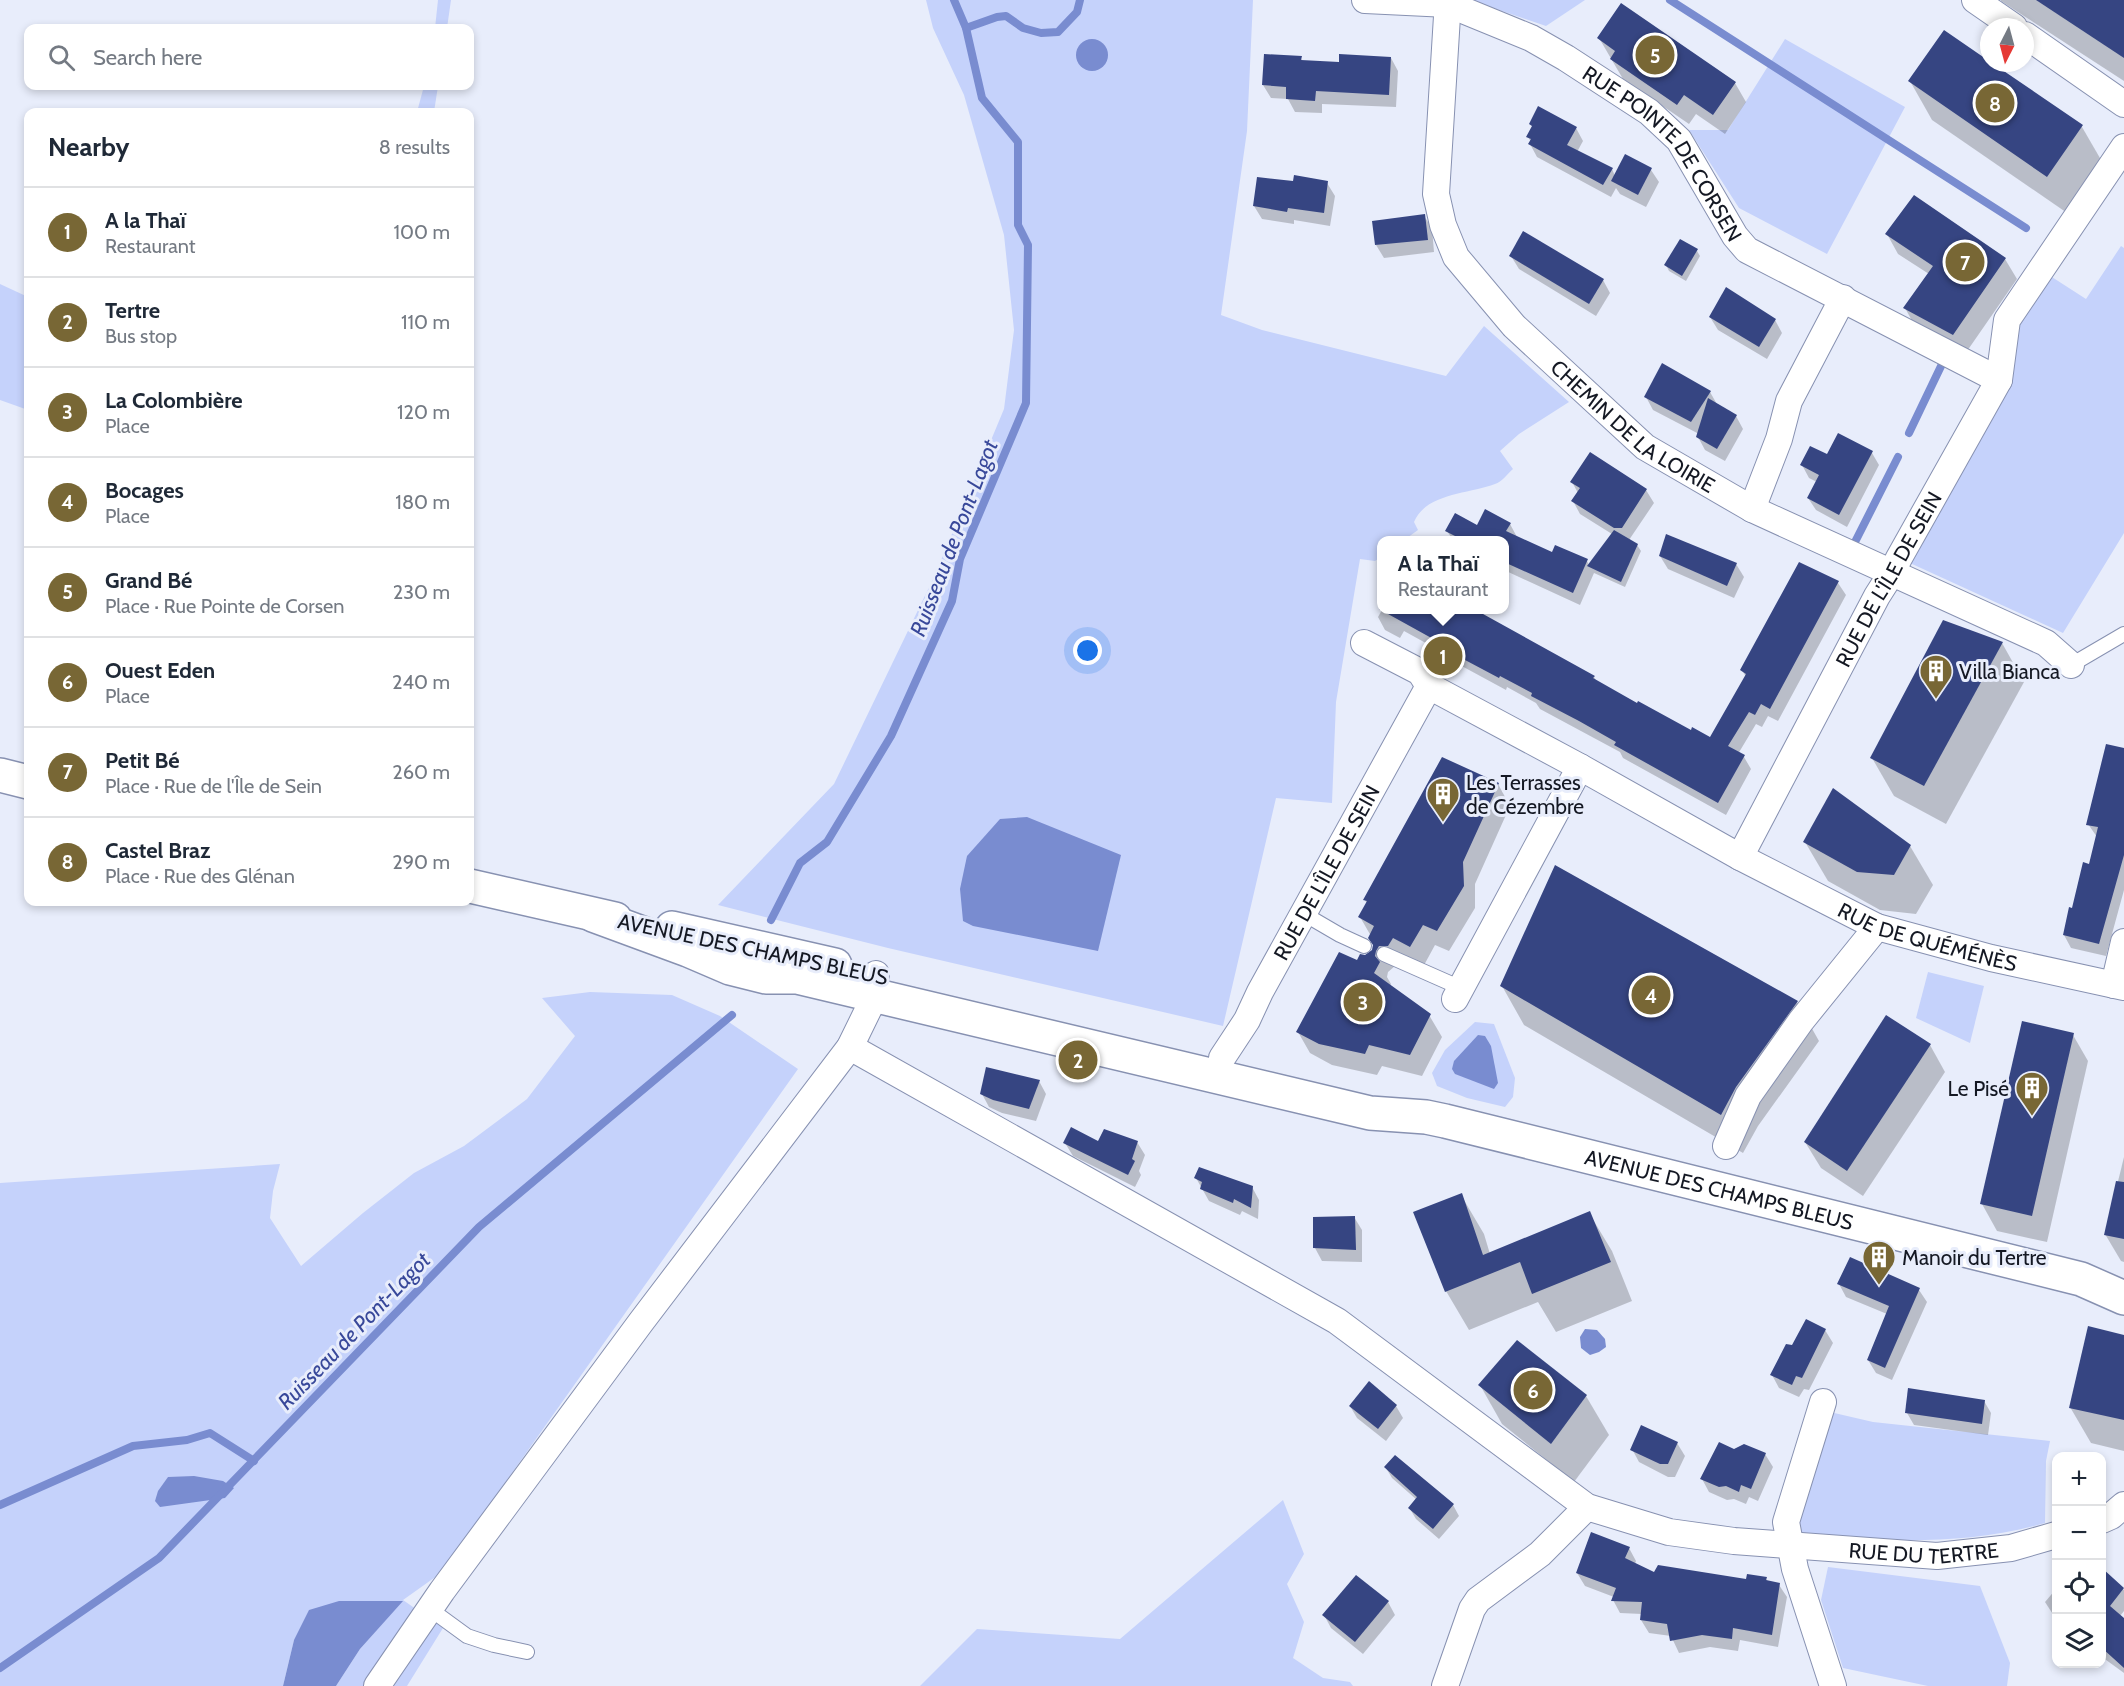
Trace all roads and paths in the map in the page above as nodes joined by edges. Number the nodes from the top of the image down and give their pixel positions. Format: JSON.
{"nodes":[{"id":1,"x":1365,"y":0,"type":"edge"},
{"id":2,"x":1975,"y":0,"type":"edge"},
{"id":3,"x":1448,"y":2,"type":"edge"},
{"id":4,"x":2001,"y":18,"type":"edge"},
{"id":5,"x":2034,"y":41,"type":"edge"},
{"id":6,"x":2124,"y":104,"type":"edge"},
{"id":7,"x":2124,"y":147,"type":"edge"},
{"id":8,"x":1843,"y":298,"type":"junction"},
{"id":9,"x":1999,"y":380,"type":"junction"},
{"id":10,"x":1752,"y":509,"type":"junction"},
{"id":11,"x":1891,"y":574,"type":"junction"},
{"id":12,"x":2124,"y":634,"type":"edge"},
{"id":13,"x":1364,"y":643,"type":"dead end"},
{"id":14,"x":2071,"y":665,"type":"joint"},
{"id":15,"x":1429,"y":687,"type":"junction"},
{"id":16,"x":1580,"y":767,"type":"junction"},
{"id":17,"x":0,"y":775,"type":"edge"},
{"id":18,"x":24,"y":781,"type":"edge"},
{"id":19,"x":1740,"y":857,"type":"junction"},
{"id":20,"x":474,"y":887,"type":"edge"},
{"id":21,"x":1304,"y":914,"type":"junction"},
{"id":22,"x":1877,"y":927,"type":"junction"},
{"id":23,"x":2124,"y":942,"type":"edge"},
{"id":24,"x":1364,"y":946,"type":"dead end"},
{"id":25,"x":1384,"y":954,"type":"dead end"},
{"id":26,"x":874,"y":985,"type":"junction"},
{"id":27,"x":2119,"y":986,"type":"edge"},
{"id":28,"x":1458,"y":994,"type":"joint"},
{"id":29,"x":850,"y":1047,"type":"junction"},
{"id":30,"x":1222,"y":1058,"type":"junction"},
{"id":31,"x":1177,"y":1066,"type":"junction"},
{"id":32,"x":1426,"y":1117,"type":"junction"},
{"id":33,"x":1726,"y":1146,"type":"dead end"},
{"id":34,"x":2081,"y":1279,"type":"junction"},
{"id":35,"x":2124,"y":1279,"type":"edge"},
{"id":36,"x":2124,"y":1298,"type":"edge"},
{"id":37,"x":1823,"y":1402,"type":"dead end"},
{"id":38,"x":2124,"y":1505,"type":"edge"},
{"id":39,"x":1587,"y":1507,"type":"junction"},
{"id":40,"x":2106,"y":1518,"type":"edge"},
{"id":41,"x":2052,"y":1535,"type":"edge"},
{"id":42,"x":1790,"y":1544,"type":"junction"},
{"id":43,"x":430,"y":1609,"type":"junction"},
{"id":44,"x":527,"y":1652,"type":"dead end"},
{"id":45,"x":377,"y":1686,"type":"edge"},
{"id":46,"x":1445,"y":1686,"type":"edge"},
{"id":47,"x":1833,"y":1686,"type":"edge"}],
"edges":[{"from":1,"to":3,"type":"street","name":"RUE POINTE DE CORSEN"},
{"from":2,"to":4,"type":"street"},
{"from":3,"to":8,"type":"street","name":"RUE POINTE DE CORSEN"},
{"from":3,"to":10,"type":"street","name":"CHEMIN DE LA LOIRIE"},
{"from":5,"to":6,"type":"street"},
{"from":7,"to":9,"type":"street","name":"RUE DE L'ÎLE DE SEIN"},
{"from":8,"to":9,"type":"street","name":"RUE POINTE DE CORSEN"},
{"from":8,"to":10,"type":"street"},
{"from":9,"to":11,"type":"street","name":"RUE DE L'ÎLE DE SEIN"},
{"from":10,"to":11,"type":"street","name":"CHEMIN DE LA LOIRIE"},
{"from":11,"to":14,"type":"street","name":"CHEMIN DE LA LOIRIE"},
{"from":11,"to":19,"type":"street","name":"RUE DE L'ÎLE DE SEIN"},
{"from":12,"to":14,"type":"lane"},
{"from":13,"to":15,"type":"street"},
{"from":15,"to":16,"type":"street"},
{"from":15,"to":21,"type":"street","name":"RUE DE L'ÎLE DE SEIN"},
{"from":16,"to":19,"type":"street"},
{"from":16,"to":28,"type":"street"},
{"from":17,"to":18,"type":"main road"},
{"from":19,"to":22,"type":"street","name":"RUE DE QUÉMÉNÈS"},
{"from":20,"to":26,"type":"main road","name":"AVENUE DES CHAMPS BLEUS"},
{"from":21,"to":24,"type":"lane"},
{"from":21,"to":30,"type":"street","name":"RUE DE L'ÎLE DE SEIN"},
{"from":22,"to":27,"type":"street","name":"RUE DE QUÉMÉNÈS"},
{"from":22,"to":33,"type":"street"},
{"from":23,"to":27,"type":"street"},
{"from":25,"to":28,"type":"lane"},
{"from":26,"to":29,"type":"street"},
{"from":26,"to":30,"type":"main road","name":"AVENUE DES CHAMPS BLEUS"},
{"from":26,"to":31,"type":"main road","name":"AVENUE DES CHAMPS BLEUS"},
{"from":29,"to":39,"type":"street","name":"RUE DU TERTRE"},
{"from":29,"to":43,"type":"street"},
{"from":30,"to":31,"type":"main road","name":"AVENUE DES CHAMPS BLEUS"},
{"from":30,"to":32,"type":"main road","name":"AVENUE DES CHAMPS BLEUS"},
{"from":31,"to":32,"type":"main road","name":"AVENUE DES CHAMPS BLEUS"},
{"from":32,"to":34,"type":"main road","name":"AVENUE DES CHAMPS BLEUS"},
{"from":34,"to":35,"type":"main road","name":"AVENUE DES CHAMPS BLEUS"},
{"from":34,"to":36,"type":"main road","name":"AVENUE DES CHAMPS BLEUS"},
{"from":37,"to":42,"type":"street"},
{"from":38,"to":40,"type":"street"},
{"from":39,"to":42,"type":"street","name":"RUE DU TERTRE"},
{"from":39,"to":46,"type":"street"},
{"from":41,"to":42,"type":"street","name":"RUE DU TERTRE"},
{"from":42,"to":47,"type":"street"},
{"from":43,"to":44,"type":"lane"},
{"from":43,"to":45,"type":"street"}]}
